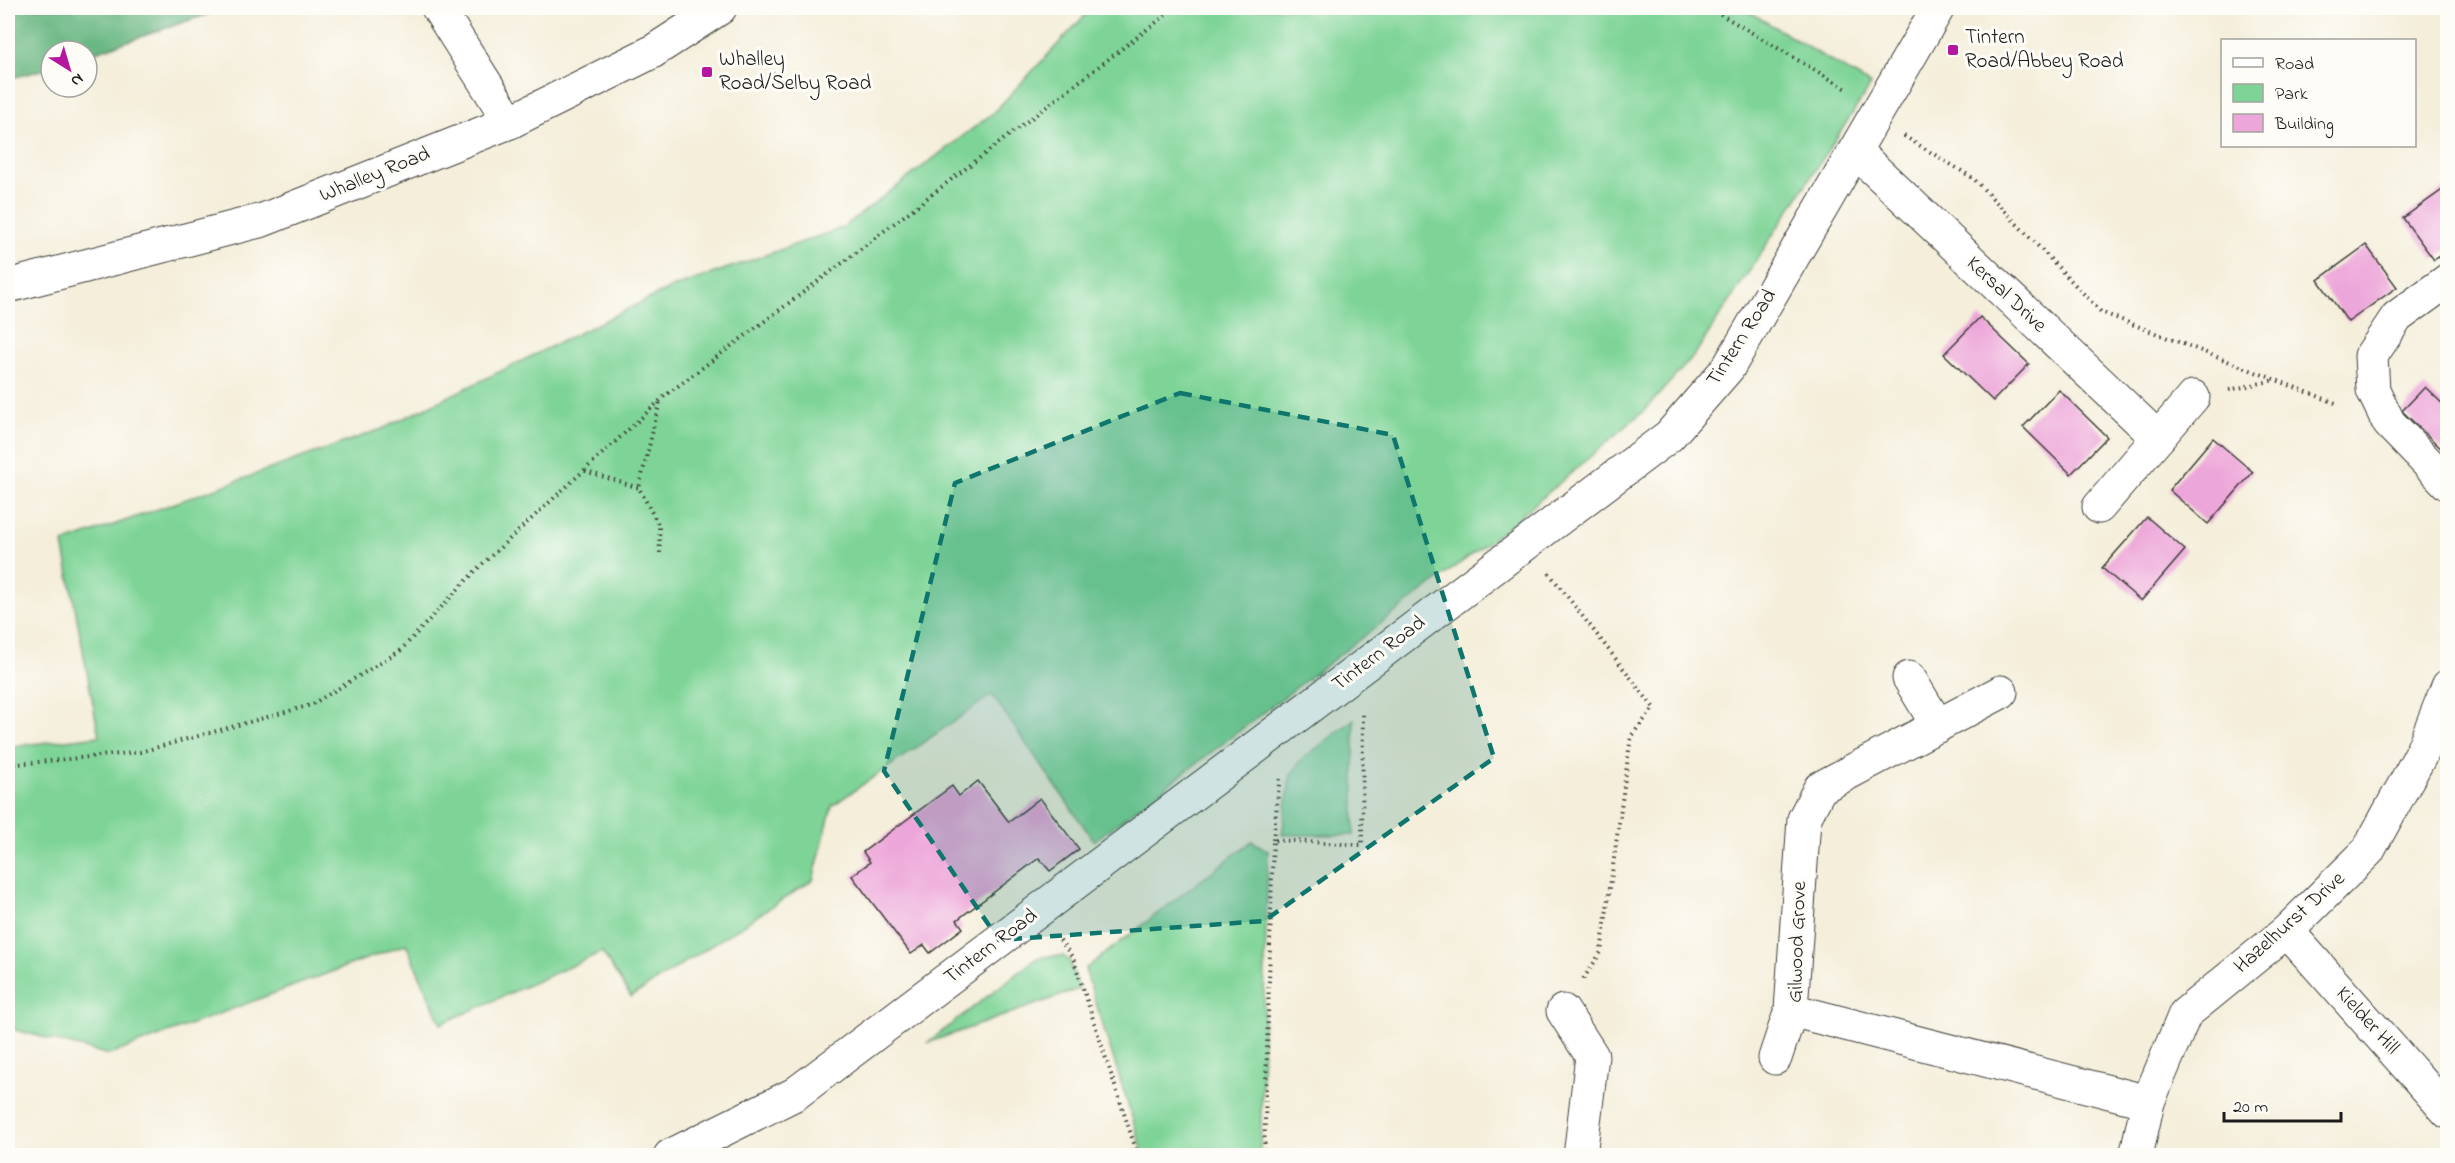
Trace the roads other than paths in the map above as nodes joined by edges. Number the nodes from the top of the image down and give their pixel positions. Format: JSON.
{"nodes":[{"id":1,"x":438,"y":8,"type":"edge"},
{"id":2,"x":720,"y":8,"type":"edge"},
{"id":3,"x":1938,"y":8,"type":"edge"},
{"id":4,"x":510,"y":122,"type":"junction"},
{"id":5,"x":1855,"y":151,"type":"junction"},
{"id":6,"x":2448,"y":280,"type":"edge"},
{"id":7,"x":8,"y":286,"type":"edge"},
{"id":8,"x":2193,"y":397,"type":"road end"},
{"id":9,"x":2158,"y":438,"type":"junction"},
{"id":10,"x":2448,"y":484,"type":"edge"},
{"id":11,"x":2099,"y":507,"type":"dead end"},
{"id":12,"x":1909,"y":678,"type":"dead end"},
{"id":13,"x":2448,"y":686,"type":"edge"},
{"id":14,"x":2001,"y":692,"type":"dead end"},
{"id":15,"x":1938,"y":726,"type":"junction"},
{"id":16,"x":2287,"y":931,"type":"junction"},
{"id":17,"x":1791,"y":1010,"type":"junction"},
{"id":18,"x":1563,"y":1011,"type":"road end"},
{"id":19,"x":1775,"y":1058,"type":"dead end"},
{"id":20,"x":2148,"y":1102,"type":"junction"},
{"id":21,"x":2448,"y":1112,"type":"edge"},
{"id":22,"x":670,"y":1155,"type":"edge"},
{"id":23,"x":1580,"y":1155,"type":"edge"},
{"id":24,"x":2136,"y":1155,"type":"edge"}],
"edges":[{"from":1,"to":4,"type":"street"},
{"from":2,"to":4,"type":"street","name":"Whalley Road"},
{"from":3,"to":5,"type":"street","name":"Tintern Road"},
{"from":4,"to":7,"type":"street","name":"Whalley Road"},
{"from":5,"to":9,"type":"street","name":"Kersal Drive"},
{"from":5,"to":22,"type":"street","name":"Tintern Road"},
{"from":6,"to":10,"type":"street"},
{"from":8,"to":9,"type":"street"},
{"from":9,"to":11,"type":"street"},
{"from":12,"to":15,"type":"street"},
{"from":13,"to":16,"type":"street","name":"Hazelhurst Drive"},
{"from":14,"to":15,"type":"street","name":"Gilwood Grove"},
{"from":15,"to":17,"type":"street","name":"Gilwood Grove"},
{"from":16,"to":20,"type":"street","name":"Hazelhurst Drive"},
{"from":16,"to":21,"type":"street","name":"Kielder Hill"},
{"from":17,"to":19,"type":"street"},
{"from":17,"to":20,"type":"street","name":"Gilwood Grove"},
{"from":18,"to":23,"type":"street"},
{"from":20,"to":24,"type":"street","name":"Hazelhurst Drive"}]}
